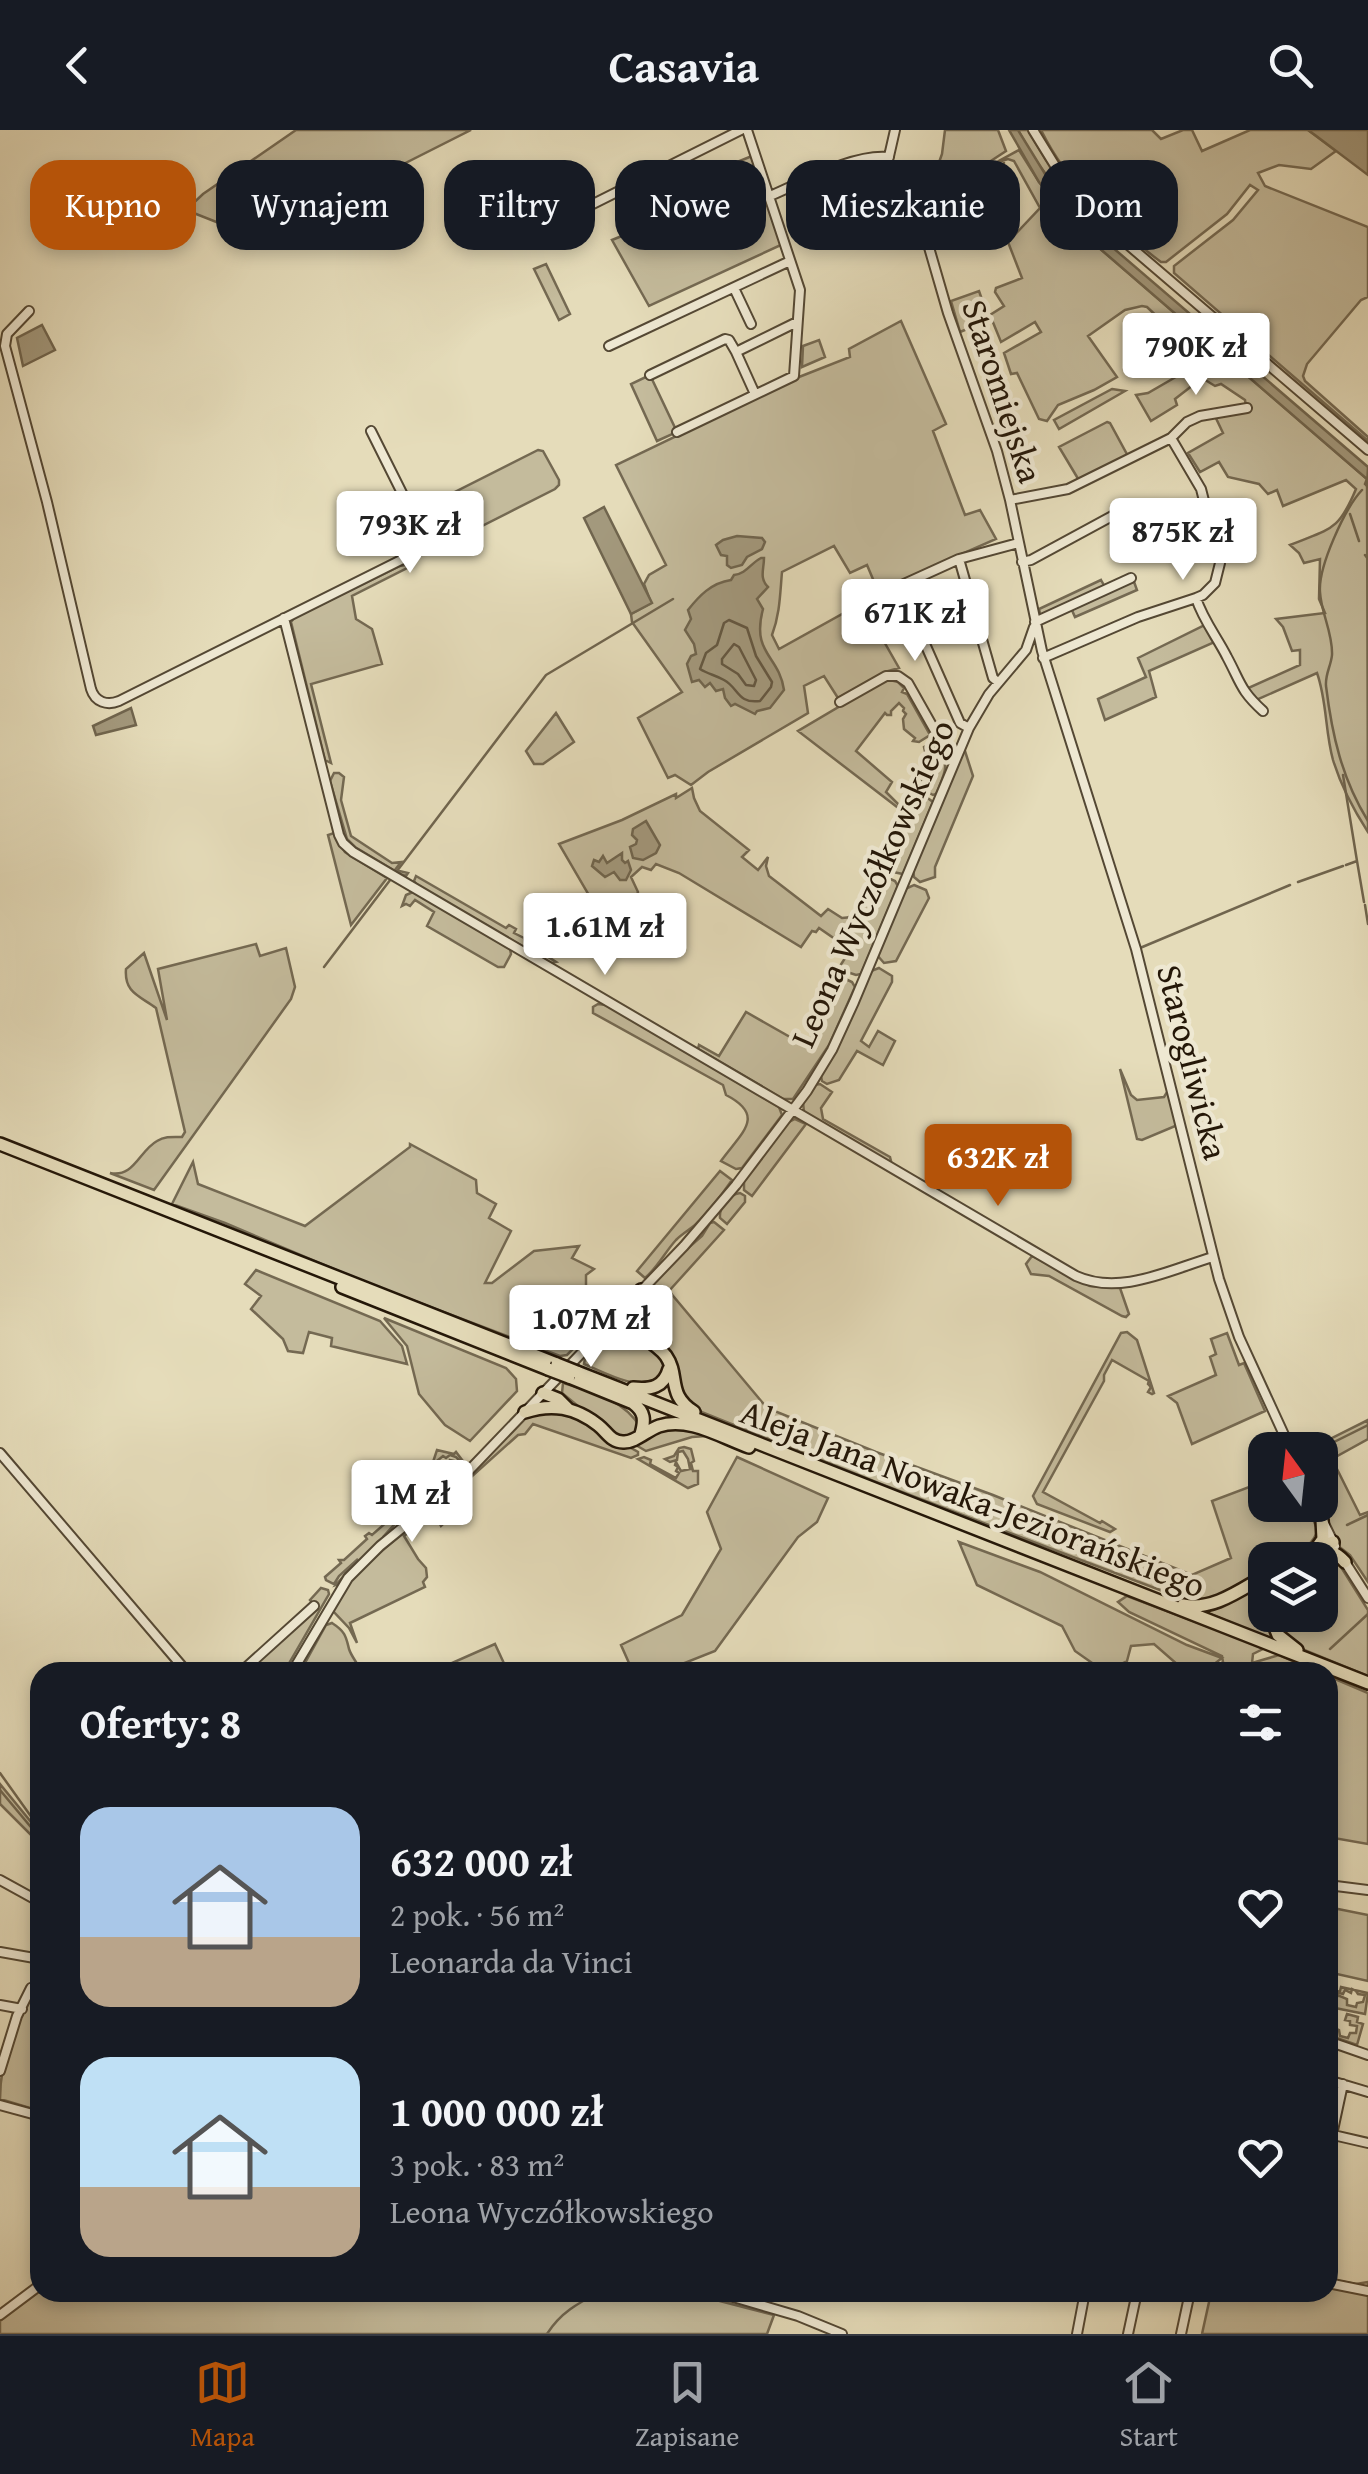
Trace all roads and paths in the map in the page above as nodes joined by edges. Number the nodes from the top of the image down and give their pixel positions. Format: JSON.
{"nodes":[{"id":1,"x":744,"y":130,"type":"edge"},
{"id":2,"x":895,"y":130,"type":"edge"},
{"id":3,"x":1033,"y":130,"type":"edge"},
{"id":4,"x":889,"y":157,"type":"junction"},
{"id":5,"x":770,"y":196,"type":"junction"},
{"id":6,"x":595,"y":203,"type":"edge"},
{"id":7,"x":790,"y":261,"type":"junction"},
{"id":8,"x":734,"y":288,"type":"junction"},
{"id":9,"x":29,"y":311,"type":"dead end"},
{"id":10,"x":797,"y":322,"type":"junction"},
{"id":11,"x":751,"y":324,"type":"dead end"},
{"id":12,"x":608,"y":346,"type":"dead end"},
{"id":13,"x":736,"y":352,"type":"junction"},
{"id":14,"x":650,"y":375,"type":"dead end"},
{"id":15,"x":755,"y":394,"type":"junction"},
{"id":16,"x":1247,"y":408,"type":"dead end"},
{"id":17,"x":371,"y":431,"type":"dead end"},
{"id":18,"x":677,"y":432,"type":"dead end"},
{"id":19,"x":1171,"y":438,"type":"junction"},
{"id":20,"x":1368,"y":450,"type":"edge"},
{"id":21,"x":1010,"y":500,"type":"junction"},
{"id":22,"x":1127,"y":508,"type":"dead end"},
{"id":23,"x":414,"y":515,"type":"dead end"},
{"id":24,"x":445,"y":534,"type":"dead end"},
{"id":25,"x":1018,"y":543,"type":"junction"},
{"id":26,"x":959,"y":559,"type":"junction"},
{"id":27,"x":1022,"y":562,"type":"junction"},
{"id":28,"x":1131,"y":578,"type":"dead end"},
{"id":29,"x":899,"y":585,"type":"junction"},
{"id":30,"x":1196,"y":598,"type":"junction"},
{"id":31,"x":870,"y":600,"type":"dead end"},
{"id":32,"x":284,"y":618,"type":"junction"},
{"id":33,"x":1035,"y":622,"type":"junction"},
{"id":34,"x":1041,"y":647,"type":"junction"},
{"id":35,"x":1027,"y":649,"type":"junction"},
{"id":36,"x":1043,"y":658,"type":"junction"},
{"id":37,"x":998,"y":682,"type":"junction"},
{"id":38,"x":1051,"y":684,"type":"joint"},
{"id":39,"x":840,"y":702,"type":"dead end"},
{"id":40,"x":1263,"y":711,"type":"dead end"},
{"id":41,"x":969,"y":728,"type":"junction"},
{"id":42,"x":956,"y":758,"type":"junction"},
{"id":43,"x":792,"y":1111,"type":"junction"},
{"id":44,"x":0,"y":1144,"type":"edge"},
{"id":45,"x":1213,"y":1257,"type":"junction"},
{"id":46,"x":641,"y":1290,"type":"junction"},
{"id":47,"x":618,"y":1314,"type":"junction"},
{"id":48,"x":633,"y":1327,"type":"junction"},
{"id":49,"x":595,"y":1338,"type":"junction"},
{"id":50,"x":670,"y":1368,"type":"junction"},
{"id":51,"x":562,"y":1371,"type":"junction"},
{"id":52,"x":600,"y":1380,"type":"junction"},
{"id":53,"x":543,"y":1392,"type":"junction"},
{"id":54,"x":560,"y":1405,"type":"junction"},
{"id":55,"x":525,"y":1412,"type":"junction"},
{"id":56,"x":719,"y":1427,"type":"junction"},
{"id":57,"x":1283,"y":1432,"type":"edge"},
{"id":58,"x":641,"y":1434,"type":"junction"},
{"id":59,"x":0,"y":1453,"type":"edge"},
{"id":60,"x":871,"y":1488,"type":"junction"},
{"id":61,"x":1323,"y":1522,"type":"edge"},
{"id":62,"x":1333,"y":1542,"type":"edge"},
{"id":63,"x":1338,"y":1550,"type":"edge"},
{"id":64,"x":1338,"y":1555,"type":"edge"},
{"id":65,"x":1345,"y":1562,"type":"junction"},
{"id":66,"x":1248,"y":1585,"type":"edge"},
{"id":67,"x":1368,"y":1598,"type":"edge"},
{"id":68,"x":1159,"y":1601,"type":"junction"},
{"id":69,"x":314,"y":1606,"type":"dead end"},
{"id":70,"x":1277,"y":1632,"type":"edge"},
{"id":71,"x":178,"y":1662,"type":"edge"},
{"id":72,"x":252,"y":1662,"type":"edge"},
{"id":73,"x":298,"y":1662,"type":"edge"},
{"id":74,"x":1317,"y":1662,"type":"edge"},
{"id":75,"x":1319,"y":1662,"type":"edge"},
{"id":76,"x":1338,"y":1671,"type":"edge"},
{"id":77,"x":1368,"y":1683,"type":"edge"},
{"id":78,"x":0,"y":1880,"type":"edge"},
{"id":79,"x":1338,"y":1887,"type":"edge"},
{"id":80,"x":1368,"y":1890,"type":"edge"},
{"id":81,"x":30,"y":1896,"type":"edge"},
{"id":82,"x":0,"y":1952,"type":"edge"},
{"id":83,"x":30,"y":1957,"type":"edge"},
{"id":84,"x":30,"y":1990,"type":"edge"},
{"id":85,"x":0,"y":2004,"type":"edge"},
{"id":86,"x":22,"y":2008,"type":"junction"},
{"id":87,"x":1338,"y":2045,"type":"edge"},
{"id":88,"x":1368,"y":2055,"type":"edge"},
{"id":89,"x":2,"y":2057,"type":"edge"},
{"id":90,"x":0,"y":2071,"type":"edge"},
{"id":91,"x":1338,"y":2083,"type":"edge"},
{"id":92,"x":1343,"y":2084,"type":"junction"},
{"id":93,"x":1368,"y":2092,"type":"edge"},
{"id":94,"x":1338,"y":2103,"type":"edge"},
{"id":95,"x":0,"y":2105,"type":"edge"},
{"id":96,"x":30,"y":2113,"type":"edge"},
{"id":97,"x":1338,"y":2136,"type":"edge"},
{"id":98,"x":1368,"y":2142,"type":"edge"},
{"id":99,"x":1338,"y":2286,"type":"edge"},
{"id":100,"x":30,"y":2292,"type":"edge"},
{"id":101,"x":1363,"y":2292,"type":"edge"},
{"id":102,"x":750,"y":2302,"type":"edge"},
{"id":103,"x":1083,"y":2302,"type":"edge"},
{"id":104,"x":1135,"y":2302,"type":"edge"},
{"id":105,"x":1188,"y":2302,"type":"edge"},
{"id":106,"x":0,"y":2314,"type":"edge"},
{"id":107,"x":842,"y":2334,"type":"edge"},
{"id":108,"x":1078,"y":2334,"type":"edge"},
{"id":109,"x":1128,"y":2334,"type":"edge"},
{"id":110,"x":1181,"y":2334,"type":"edge"}],
"edges":[{"from":1,"to":5,"type":"street"},
{"from":1,"to":6,"type":"street"},
{"from":2,"to":4,"type":"street"},
{"from":3,"to":20,"type":"street"},
{"from":4,"to":5,"type":"street"},
{"from":4,"to":21,"type":"street","name":"Staromiejska"},
{"from":5,"to":7,"type":"street"},
{"from":7,"to":8,"type":"street"},
{"from":7,"to":10,"type":"street"},
{"from":8,"to":11,"type":"street"},
{"from":8,"to":12,"type":"street"},
{"from":9,"to":32,"type":"street"},
{"from":10,"to":13,"type":"street"},
{"from":10,"to":15,"type":"street"},
{"from":13,"to":14,"type":"street"},
{"from":13,"to":15,"type":"street"},
{"from":15,"to":18,"type":"street"},
{"from":16,"to":19,"type":"street"},
{"from":17,"to":23,"type":"street"},
{"from":19,"to":21,"type":"street"},
{"from":19,"to":30,"type":"street"},
{"from":21,"to":25,"type":"street","name":"Staromiejska"},
{"from":22,"to":27,"type":"street"},
{"from":24,"to":32,"type":"street"},
{"from":25,"to":26,"type":"street"},
{"from":25,"to":27,"type":"street","name":"Staromiejska"},
{"from":26,"to":29,"type":"street"},
{"from":26,"to":37,"type":"street"},
{"from":27,"to":33,"type":"street","name":"Staromiejska"},
{"from":28,"to":33,"type":"street"},
{"from":29,"to":31,"type":"street"},
{"from":29,"to":41,"type":"street"},
{"from":30,"to":36,"type":"street"},
{"from":30,"to":40,"type":"street"},
{"from":32,"to":43,"type":"street"},
{"from":33,"to":34,"type":"street","name":"Staromiejska"},
{"from":33,"to":35,"type":"street","name":"Leona Wyczółkowskiego"},
{"from":34,"to":35,"type":"street"},
{"from":34,"to":36,"type":"street","name":"Staromiejska"},
{"from":35,"to":37,"type":"street","name":"Leona Wyczółkowskiego"},
{"from":36,"to":38,"type":"street","name":"Staromiejska"},
{"from":37,"to":41,"type":"street","name":"Leona Wyczółkowskiego"},
{"from":38,"to":45,"type":"street","name":"Starogliwicka"},
{"from":39,"to":42,"type":"street"},
{"from":41,"to":42,"type":"street","name":"Leona Wyczółkowskiego"},
{"from":42,"to":43,"type":"street","name":"Leona Wyczółkowskiego"},
{"from":43,"to":45,"type":"street"},
{"from":43,"to":46,"type":"street","name":"Leona Wyczółkowskiego"},
{"from":44,"to":51,"type":"main road","name":"Aleja Jana Nowaka-Jeziorańskiego"},
{"from":45,"to":57,"type":"street","name":"Starogliwicka"},
{"from":46,"to":47,"type":"street","name":"Leona Wyczółkowskiego"},
{"from":46,"to":48,"type":"main road"},
{"from":47,"to":48,"type":"main road"},
{"from":47,"to":49,"type":"street","name":"Leona Wyczółkowskiego"},
{"from":48,"to":49,"type":"main road"},
{"from":48,"to":50,"type":"main road"},
{"from":49,"to":51,"type":"street","name":"Leona Wyczółkowskiego"},
{"from":50,"to":52,"type":"main road"},
{"from":50,"to":56,"type":"main road"},
{"from":51,"to":52,"type":"main road","name":"Aleja Jana Nowaka-Jeziorańskiego"},
{"from":51,"to":53,"type":"street","name":"Leona Wyczółkowskiego"},
{"from":51,"to":54,"type":"main road"},
{"from":51,"to":58,"type":"main road"},
{"from":52,"to":56,"type":"main road","name":"Aleja Jana Nowaka-Jeziorańskiego"},
{"from":53,"to":54,"type":"main road"},
{"from":53,"to":55,"type":"street","name":"Leona Wyczółkowskiego"},
{"from":54,"to":55,"type":"main road"},
{"from":54,"to":58,"type":"main road"},
{"from":55,"to":73,"type":"street","name":"Leona Wyczółkowskiego"},
{"from":56,"to":60,"type":"main road","name":"Aleja Jana Nowaka-Jeziorańskiego"},
{"from":58,"to":60,"type":"main road"},
{"from":59,"to":71,"type":"street"},
{"from":60,"to":68,"type":"main road","name":"Aleja Jana Nowaka-Jeziorańskiego"},
{"from":61,"to":62,"type":"street"},
{"from":63,"to":65,"type":"street"},
{"from":64,"to":65,"type":"main road"},
{"from":65,"to":67,"type":"street"},
{"from":66,"to":68,"type":"main road"},
{"from":68,"to":74,"type":"main road","name":"Aleja Jana Nowaka-Jeziorańskiego"},
{"from":69,"to":72,"type":"street"},
{"from":70,"to":75,"type":"main road"},
{"from":76,"to":77,"type":"main road","name":"Aleja Jana Nowaka-Jeziorańskiego"},
{"from":78,"to":81,"type":"street"},
{"from":79,"to":80,"type":"street"},
{"from":82,"to":83,"type":"street"},
{"from":84,"to":86,"type":"street"},
{"from":85,"to":86,"type":"street"},
{"from":86,"to":89,"type":"street"},
{"from":87,"to":88,"type":"street"},
{"from":89,"to":90,"type":"street"},
{"from":91,"to":92,"type":"street"},
{"from":92,"to":93,"type":"street"},
{"from":92,"to":94,"type":"street"},
{"from":95,"to":96,"type":"street"},
{"from":97,"to":98,"type":"street"},
{"from":99,"to":101,"type":"street"},
{"from":100,"to":106,"type":"street"},
{"from":102,"to":107,"type":"street"},
{"from":103,"to":108,"type":"street"},
{"from":104,"to":109,"type":"street"},
{"from":105,"to":110,"type":"street"}]}
